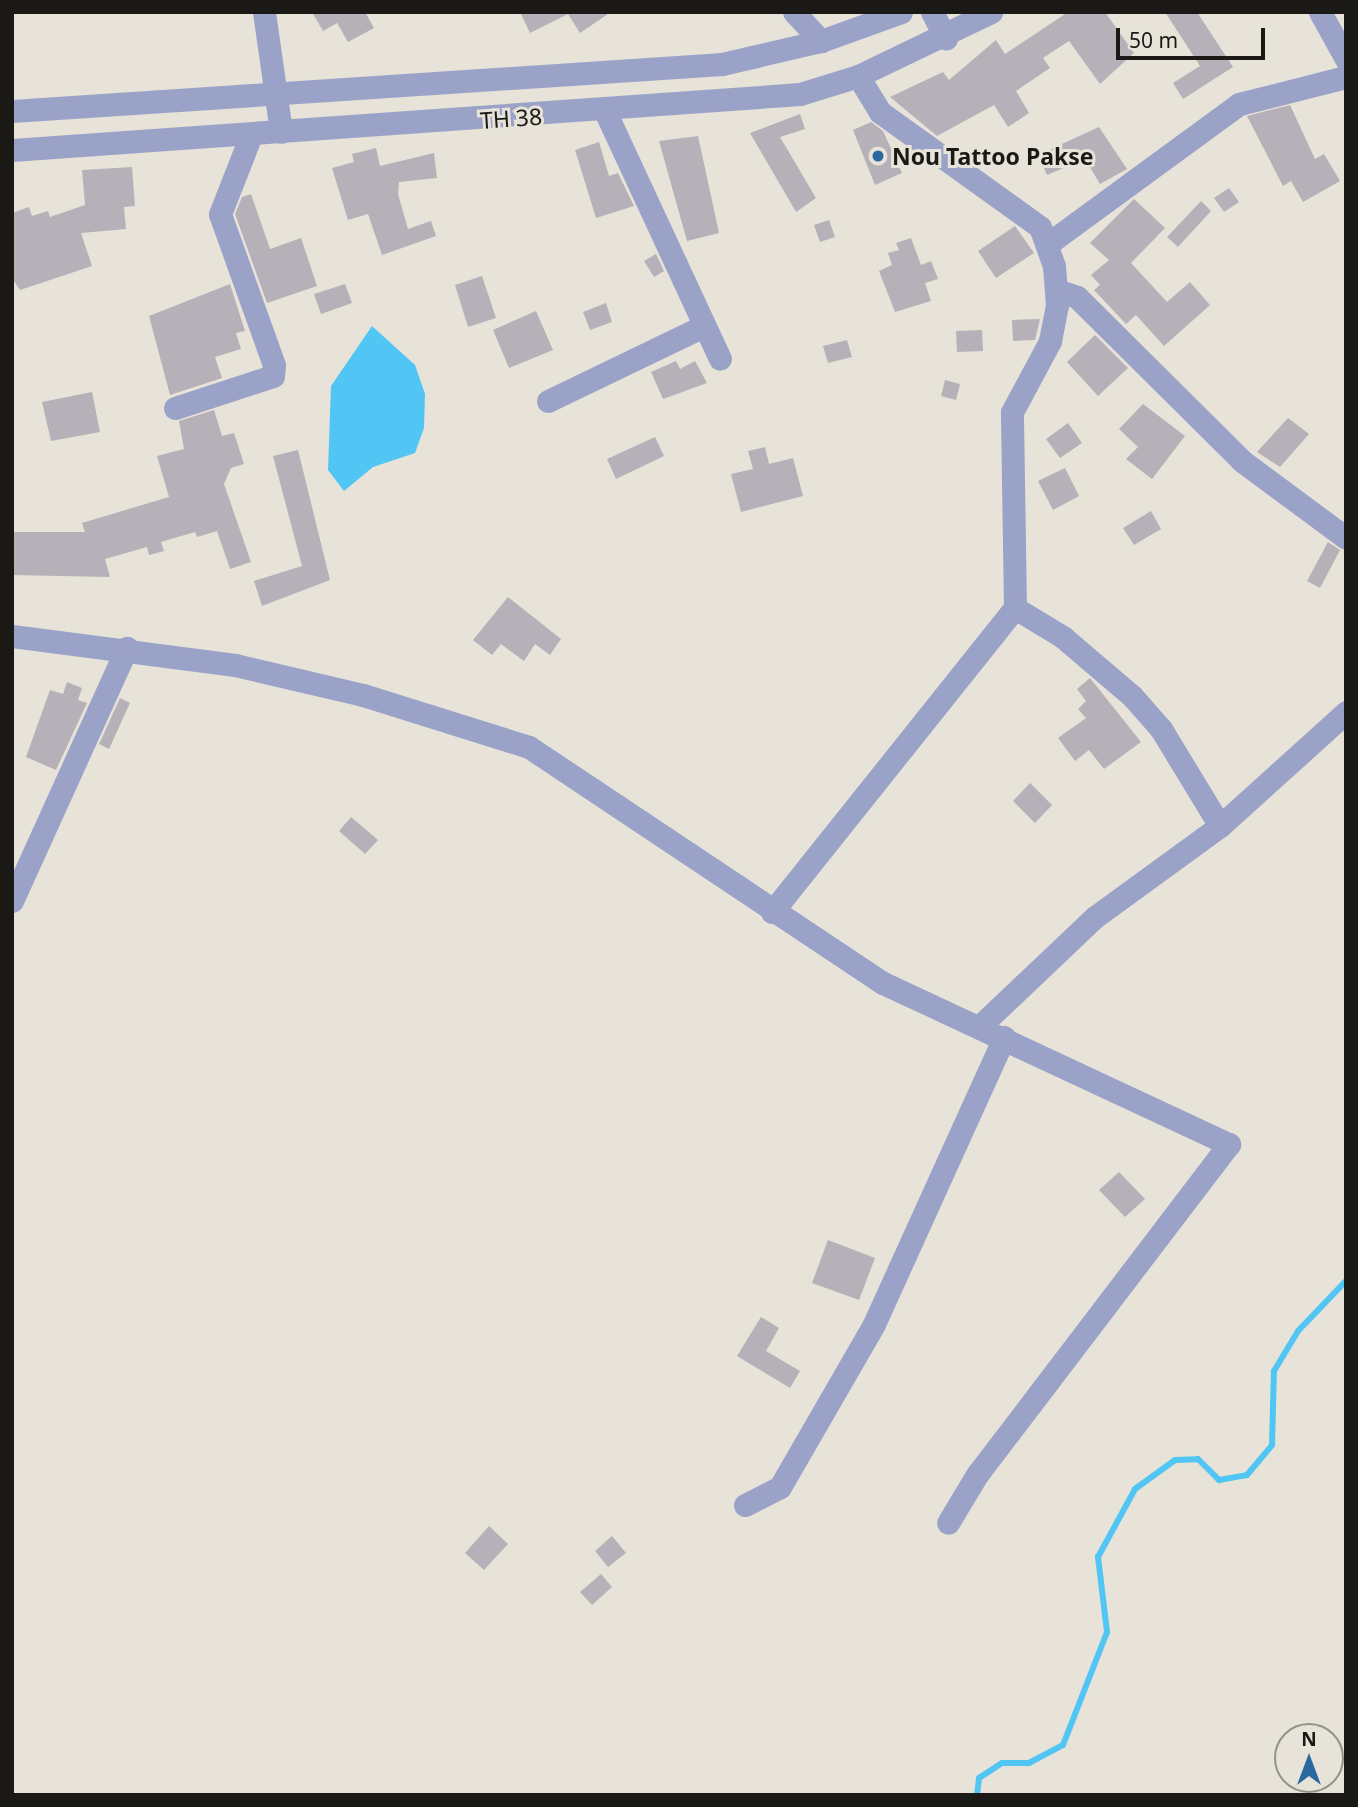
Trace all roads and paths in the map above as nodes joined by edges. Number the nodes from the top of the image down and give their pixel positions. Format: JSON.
{"nodes":[{"id":1,"x":264,"y":12,"type":"edge"},
{"id":2,"x":794,"y":12,"type":"edge"},
{"id":3,"x":901,"y":12,"type":"edge"},
{"id":4,"x":932,"y":12,"type":"edge"},
{"id":5,"x":992,"y":12,"type":"edge"},
{"id":6,"x":1320,"y":12,"type":"edge"},
{"id":7,"x":946,"y":38,"type":"junction"},
{"id":8,"x":821,"y":41,"type":"junction"},
{"id":9,"x":1346,"y":59,"type":"edge"},
{"id":10,"x":858,"y":76,"type":"junction"},
{"id":11,"x":1346,"y":77,"type":"edge"},
{"id":12,"x":276,"y":94,"type":"junction"},
{"id":13,"x":12,"y":111,"type":"edge"},
{"id":14,"x":605,"y":111,"type":"junction"},
{"id":15,"x":281,"y":132,"type":"junction"},
{"id":16,"x":251,"y":135,"type":"junction"},
{"id":17,"x":12,"y":150,"type":"edge"},
{"id":18,"x":1049,"y":243,"type":"junction"},
{"id":19,"x":1057,"y":289,"type":"junction"},
{"id":20,"x":704,"y":326,"type":"junction"},
{"id":21,"x":720,"y":359,"type":"dead end"},
{"id":22,"x":548,"y":401,"type":"dead end"},
{"id":23,"x":175,"y":408,"type":"dead end"},
{"id":24,"x":1346,"y":538,"type":"edge"},
{"id":25,"x":1015,"y":608,"type":"junction"},
{"id":26,"x":12,"y":636,"type":"edge"},
{"id":27,"x":127,"y":648,"type":"junction"},
{"id":28,"x":1346,"y":712,"type":"edge"},
{"id":29,"x":1220,"y":827,"type":"junction"},
{"id":30,"x":12,"y":901,"type":"edge"},
{"id":31,"x":772,"y":912,"type":"junction"},
{"id":32,"x":980,"y":1026,"type":"junction"},
{"id":33,"x":1004,"y":1037,"type":"junction"},
{"id":34,"x":745,"y":1505,"type":"dead end"},
{"id":35,"x":948,"y":1523,"type":"dead end"}],
"edges":[{"from":1,"to":12,"type":"street"},
{"from":2,"to":8,"type":"street"},
{"from":3,"to":8,"type":"street","name":"TH 38"},
{"from":4,"to":7,"type":"street"},
{"from":5,"to":7,"type":"street","name":"TH 38"},
{"from":6,"to":9,"type":"street"},
{"from":7,"to":10,"type":"street","name":"TH 38"},
{"from":8,"to":12,"type":"street","name":"TH 38"},
{"from":10,"to":14,"type":"street","name":"TH 38"},
{"from":10,"to":18,"type":"street"},
{"from":11,"to":18,"type":"street"},
{"from":12,"to":13,"type":"street","name":"TH 38"},
{"from":12,"to":15,"type":"street"},
{"from":14,"to":15,"type":"street","name":"TH 38"},
{"from":14,"to":20,"type":"street"},
{"from":15,"to":16,"type":"street","name":"TH 38"},
{"from":16,"to":17,"type":"street","name":"TH 38"},
{"from":16,"to":23,"type":"street"},
{"from":18,"to":19,"type":"street"},
{"from":19,"to":24,"type":"street"},
{"from":19,"to":25,"type":"street"},
{"from":20,"to":21,"type":"street"},
{"from":20,"to":22,"type":"street"},
{"from":25,"to":29,"type":"street"},
{"from":25,"to":31,"type":"street"},
{"from":26,"to":27,"type":"street"},
{"from":27,"to":30,"type":"street"},
{"from":27,"to":31,"type":"street"},
{"from":28,"to":29,"type":"street"},
{"from":29,"to":32,"type":"street"},
{"from":31,"to":32,"type":"street"},
{"from":32,"to":33,"type":"street"},
{"from":33,"to":34,"type":"street"},
{"from":33,"to":35,"type":"street"}]}
